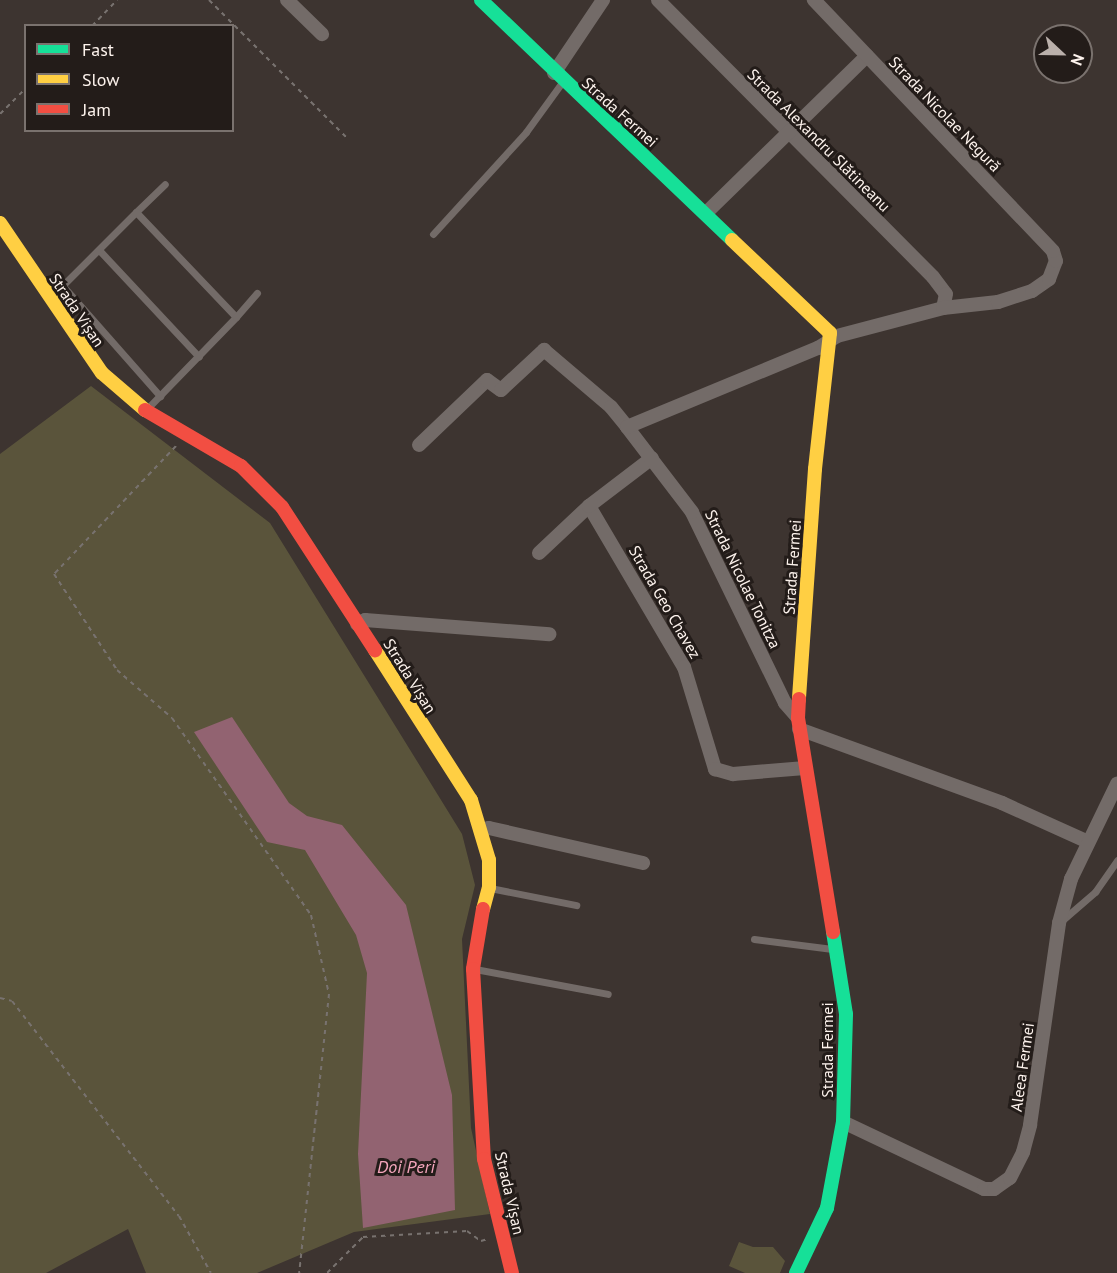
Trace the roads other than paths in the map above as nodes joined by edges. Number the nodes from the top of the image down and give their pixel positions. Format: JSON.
{"nodes":[{"id":1,"x":287,"y":0,"type":"edge"},
{"id":2,"x":481,"y":0,"type":"edge"},
{"id":3,"x":603,"y":0,"type":"edge"},
{"id":4,"x":658,"y":0,"type":"edge"},
{"id":5,"x":814,"y":0,"type":"edge"},
{"id":6,"x":322,"y":34,"type":"dead end"},
{"id":7,"x":867,"y":56,"type":"junction"},
{"id":8,"x":558,"y":77,"type":"junction"},
{"id":9,"x":786,"y":134,"type":"junction"},
{"id":10,"x":165,"y":184,"type":"dead end"},
{"id":11,"x":136,"y":212,"type":"junction"},
{"id":12,"x":706,"y":213,"type":"junction"},
{"id":13,"x":0,"y":223,"type":"edge"},
{"id":14,"x":432,"y":234,"type":"dead end"},
{"id":15,"x":99,"y":250,"type":"junction"},
{"id":16,"x":63,"y":286,"type":"junction"},
{"id":17,"x":257,"y":293,"type":"dead end"},
{"id":18,"x":49,"y":298,"type":"junction"},
{"id":19,"x":943,"y":308,"type":"junction"},
{"id":20,"x":236,"y":317,"type":"junction"},
{"id":21,"x":830,"y":341,"type":"junction"},
{"id":22,"x":199,"y":357,"type":"junction"},
{"id":23,"x":160,"y":396,"type":"junction"},
{"id":24,"x":146,"y":411,"type":"junction"},
{"id":25,"x":627,"y":427,"type":"junction"},
{"id":26,"x":419,"y":445,"type":"dead end"},
{"id":27,"x":652,"y":458,"type":"junction"},
{"id":28,"x":589,"y":506,"type":"junction"},
{"id":29,"x":539,"y":553,"type":"dead end"},
{"id":30,"x":357,"y":624,"type":"junction"},
{"id":31,"x":549,"y":634,"type":"dead end"},
{"id":32,"x":799,"y":724,"type":"junction"},
{"id":33,"x":805,"y":768,"type":"junction"},
{"id":34,"x":1117,"y":784,"type":"edge"},
{"id":35,"x":482,"y":830,"type":"junction"},
{"id":36,"x":1084,"y":840,"type":"junction"},
{"id":37,"x":1117,"y":861,"type":"edge"},
{"id":38,"x":643,"y":863,"type":"dead end"},
{"id":39,"x":489,"y":887,"type":"junction"},
{"id":40,"x":576,"y":905,"type":"dead end"},
{"id":41,"x":1059,"y":923,"type":"junction"},
{"id":42,"x":754,"y":939,"type":"dead end"},
{"id":43,"x":837,"y":949,"type":"junction"},
{"id":44,"x":473,"y":969,"type":"junction"},
{"id":45,"x":608,"y":994,"type":"dead end"},
{"id":46,"x":843,"y":1122,"type":"junction"},
{"id":47,"x":512,"y":1273,"type":"edge"},
{"id":48,"x":796,"y":1273,"type":"edge"}],
"edges":[{"from":1,"to":6,"type":"street"},
{"from":2,"to":8,"type":"street","name":"Strada Fermei"},
{"from":3,"to":8,"type":"street"},
{"from":4,"to":9,"type":"street","name":"Strada Alexandru Slătineanu"},
{"from":5,"to":7,"type":"street","name":"Strada Nicolae Negură"},
{"from":7,"to":9,"type":"street"},
{"from":7,"to":19,"type":"street","name":"Strada Nicolae Negură"},
{"from":8,"to":12,"type":"street","name":"Strada Fermei"},
{"from":8,"to":14,"type":"lane"},
{"from":9,"to":12,"type":"street"},
{"from":9,"to":19,"type":"street","name":"Strada Alexandru Slătineanu"},
{"from":10,"to":11,"type":"lane"},
{"from":11,"to":15,"type":"lane"},
{"from":11,"to":20,"type":"lane"},
{"from":12,"to":21,"type":"street","name":"Strada Fermei"},
{"from":13,"to":18,"type":"street","name":"Strada Vișan"},
{"from":15,"to":16,"type":"lane"},
{"from":15,"to":22,"type":"lane"},
{"from":16,"to":18,"type":"lane"},
{"from":16,"to":23,"type":"lane"},
{"from":17,"to":20,"type":"lane"},
{"from":18,"to":24,"type":"street","name":"Strada Vișan"},
{"from":19,"to":21,"type":"street"},
{"from":20,"to":22,"type":"lane"},
{"from":21,"to":25,"type":"street"},
{"from":21,"to":32,"type":"street","name":"Strada Fermei"},
{"from":22,"to":23,"type":"lane"},
{"from":23,"to":24,"type":"lane"},
{"from":24,"to":30,"type":"street","name":"Strada Vișan"},
{"from":25,"to":26,"type":"street","name":"Strada Nicolae Tonitza"},
{"from":25,"to":27,"type":"street","name":"Strada Nicolae Tonitza"},
{"from":27,"to":28,"type":"street"},
{"from":27,"to":32,"type":"street","name":"Strada Nicolae Tonitza"},
{"from":28,"to":29,"type":"street"},
{"from":28,"to":33,"type":"street","name":"Strada Geo Chavez"},
{"from":30,"to":31,"type":"street"},
{"from":30,"to":35,"type":"street","name":"Strada Vișan"},
{"from":32,"to":33,"type":"street","name":"Strada Fermei"},
{"from":32,"to":36,"type":"street"},
{"from":33,"to":43,"type":"street","name":"Strada Fermei"},
{"from":34,"to":36,"type":"street","name":"Aleea Fermei"},
{"from":35,"to":38,"type":"street"},
{"from":35,"to":39,"type":"street","name":"Strada Vișan"},
{"from":36,"to":41,"type":"street","name":"Aleea Fermei"},
{"from":37,"to":41,"type":"lane"},
{"from":39,"to":40,"type":"lane"},
{"from":39,"to":44,"type":"street","name":"Strada Vișan"},
{"from":41,"to":46,"type":"street","name":"Aleea Fermei"},
{"from":42,"to":43,"type":"lane"},
{"from":43,"to":46,"type":"street","name":"Strada Fermei"},
{"from":44,"to":45,"type":"lane"},
{"from":44,"to":47,"type":"street","name":"Strada Vișan"},
{"from":46,"to":48,"type":"street","name":"Strada Fermei"}]}
